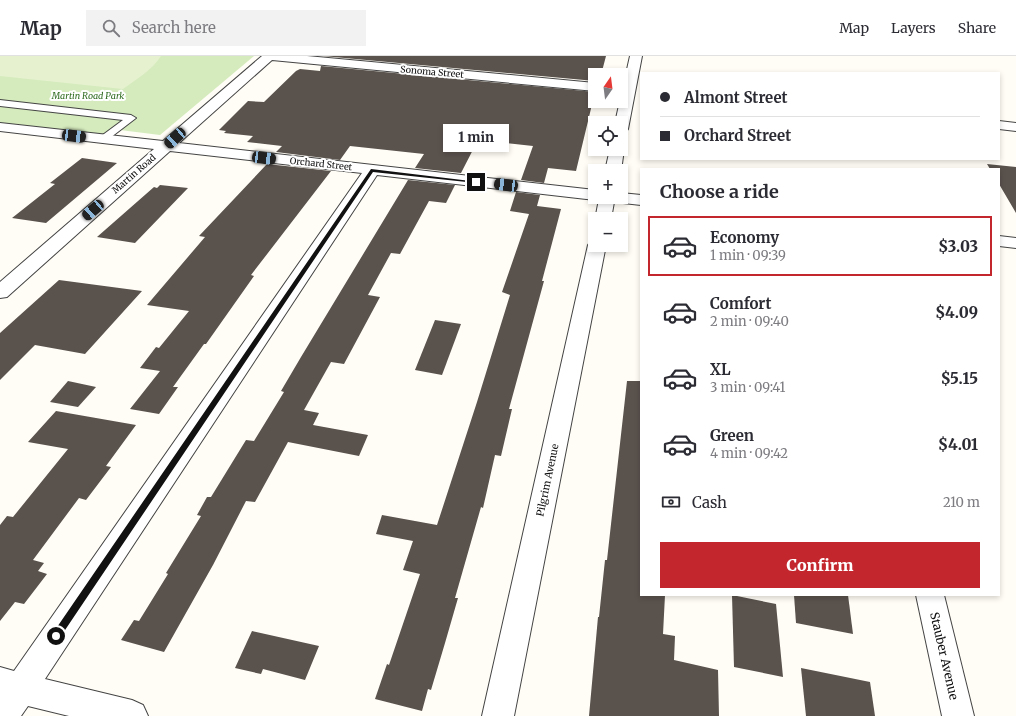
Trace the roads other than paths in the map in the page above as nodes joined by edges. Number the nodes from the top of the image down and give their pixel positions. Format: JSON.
{"nodes":[{"id":1,"x":269,"y":56,"type":"edge"},
{"id":2,"x":636,"y":56,"type":"edge"},
{"id":3,"x":588,"y":86,"type":"edge"},
{"id":4,"x":630,"y":90,"type":"edge"},
{"id":5,"x":0,"y":103,"type":"edge"},
{"id":6,"x":624,"y":116,"type":"edge"},
{"id":7,"x":1000,"y":126,"type":"edge"},
{"id":8,"x":0,"y":127,"type":"edge"},
{"id":9,"x":1016,"y":127,"type":"edge"},
{"id":10,"x":103,"y":139,"type":"junction"},
{"id":11,"x":166,"y":147,"type":"junction"},
{"id":12,"x":372,"y":170,"type":"junction"},
{"id":13,"x":588,"y":194,"type":"edge"},
{"id":14,"x":628,"y":199,"type":"edge"},
{"id":15,"x":640,"y":200,"type":"edge"},
{"id":16,"x":1000,"y":241,"type":"edge"},
{"id":17,"x":1016,"y":243,"type":"edge"},
{"id":18,"x":596,"y":252,"type":"edge"},
{"id":19,"x":0,"y":292,"type":"edge"},
{"id":20,"x":930,"y":596,"type":"edge"},
{"id":21,"x":11,"y":685,"type":"edge"},
{"id":22,"x":2,"y":716,"type":"edge"},
{"id":23,"x":132,"y":716,"type":"edge"},
{"id":24,"x":498,"y":716,"type":"edge"},
{"id":25,"x":958,"y":716,"type":"edge"}],
"edges":[{"from":1,"to":3,"type":"street","name":"Sonoma Street"},
{"from":1,"to":11,"type":"street","name":"Martin Road"},
{"from":2,"to":4,"type":"street"},
{"from":4,"to":6,"type":"street"},
{"from":5,"to":10,"type":"lane"},
{"from":7,"to":9,"type":"street"},
{"from":8,"to":10,"type":"street","name":"Orchard Street"},
{"from":10,"to":11,"type":"street","name":"Orchard Street"},
{"from":11,"to":12,"type":"street","name":"Orchard Street"},
{"from":11,"to":19,"type":"street","name":"Martin Road"},
{"from":12,"to":13,"type":"street","name":"Orchard Street"},
{"from":12,"to":21,"type":"street"},
{"from":14,"to":15,"type":"street"},
{"from":16,"to":17,"type":"street"},
{"from":18,"to":24,"type":"street","name":"Pilgrim Avenue"},
{"from":20,"to":25,"type":"street","name":"Stauber Avenue"},
{"from":21,"to":22,"type":"street"},
{"from":21,"to":23,"type":"street"}]}
